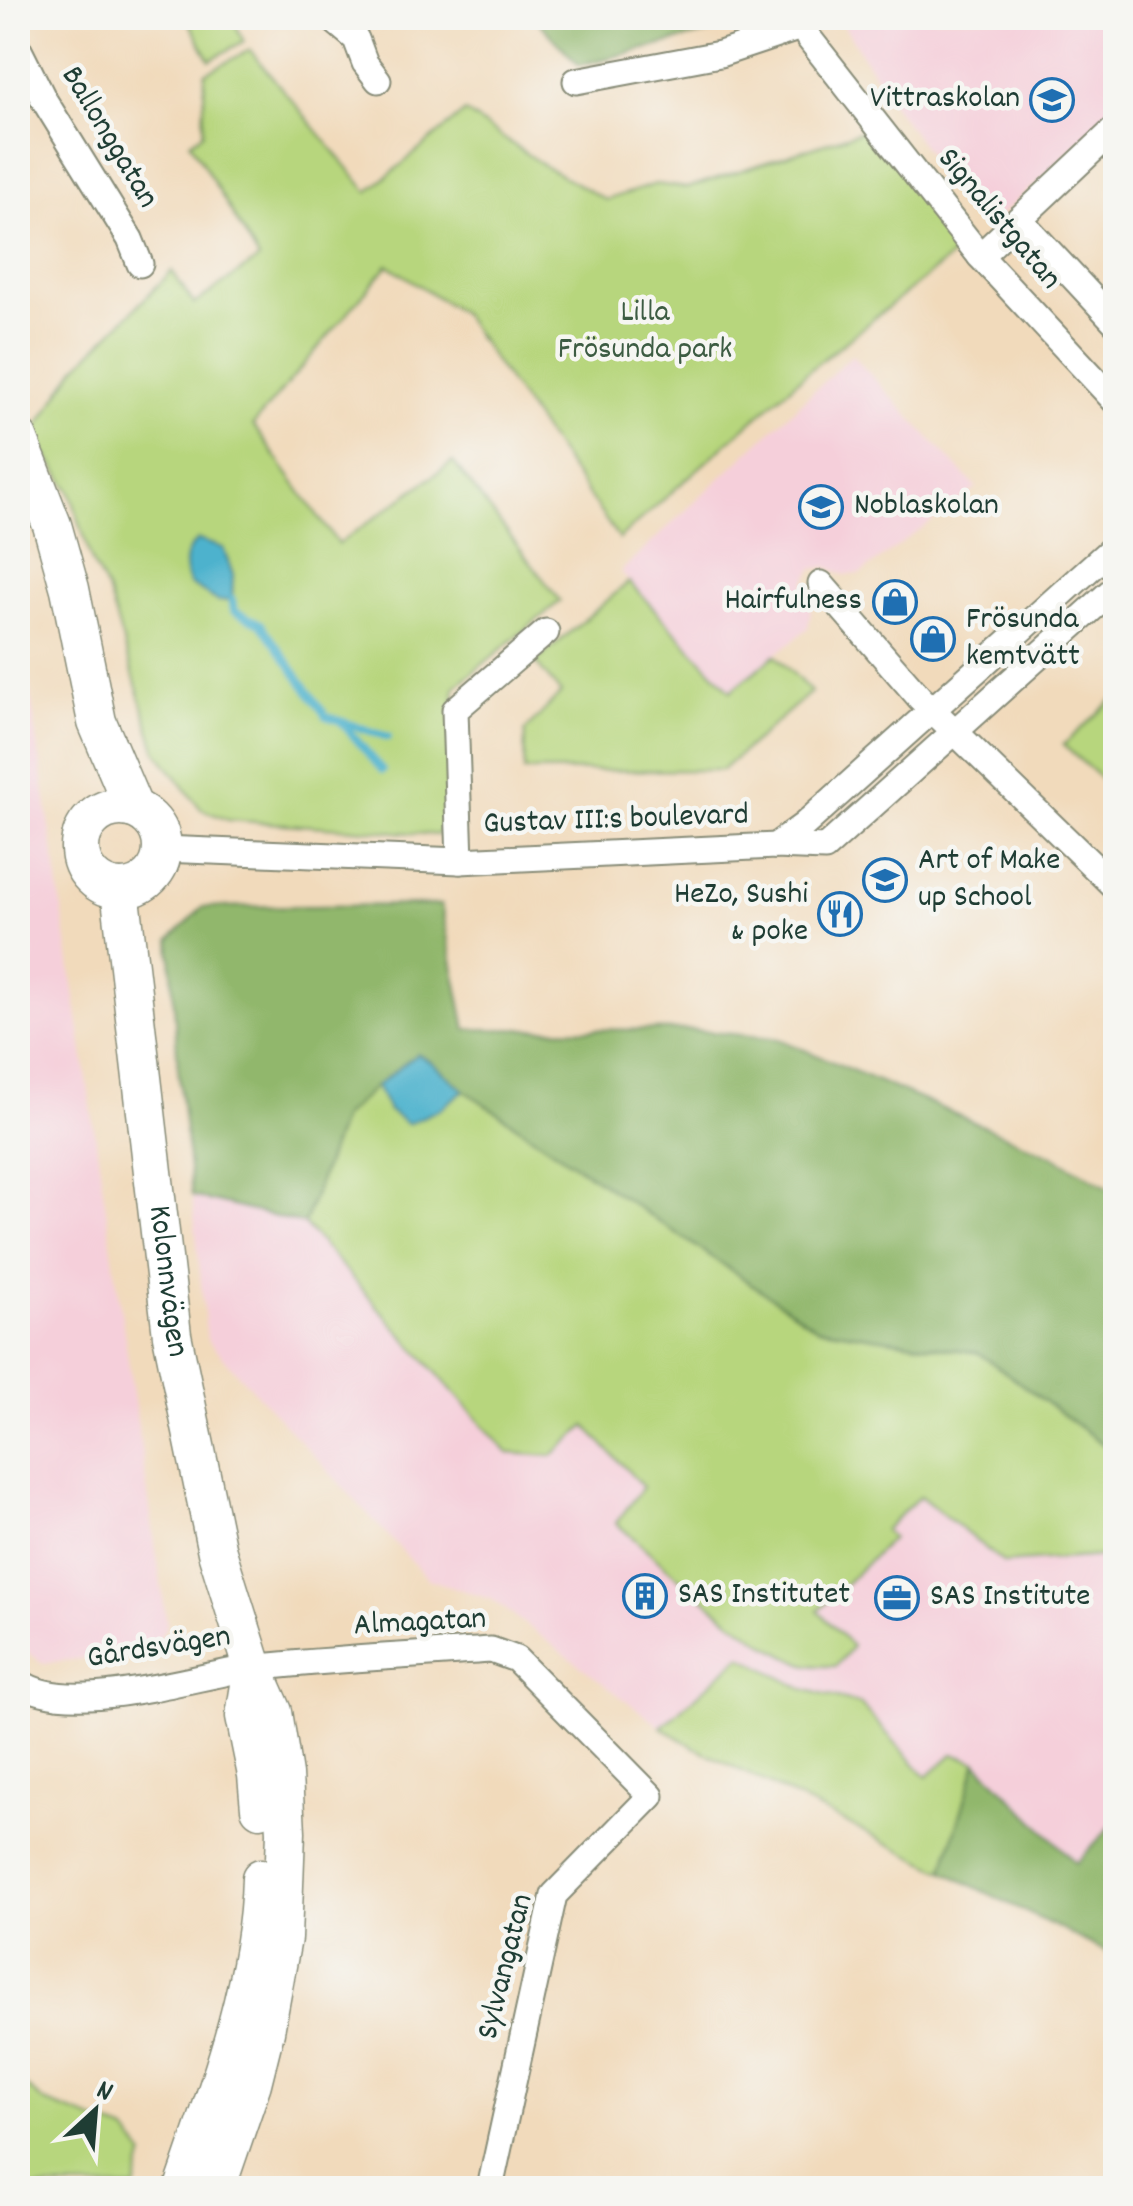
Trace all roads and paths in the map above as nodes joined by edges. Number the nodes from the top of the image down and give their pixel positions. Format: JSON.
{"nodes":[{"id":1,"x":331,"y":18,"type":"edge"},
{"id":2,"x":803,"y":22,"type":"edge"},
{"id":3,"x":18,"y":48,"type":"edge"},
{"id":4,"x":378,"y":80,"type":"dead end"},
{"id":5,"x":576,"y":81,"type":"dead end"},
{"id":6,"x":1116,"y":128,"type":"edge"},
{"id":7,"x":1019,"y":220,"type":"junction"},
{"id":8,"x":980,"y":256,"type":"junction"},
{"id":9,"x":140,"y":264,"type":"dead end"},
{"id":10,"x":1116,"y":324,"type":"edge"},
{"id":11,"x":1116,"y":402,"type":"edge"},
{"id":12,"x":18,"y":438,"type":"edge"},
{"id":13,"x":1116,"y":545,"type":"edge"},
{"id":14,"x":821,"y":584,"type":"dead end"},
{"id":15,"x":1116,"y":587,"type":"edge"},
{"id":16,"x":546,"y":632,"type":"dead end"},
{"id":17,"x":932,"y":709,"type":"junction"},
{"id":18,"x":96,"y":722,"type":"junction"},
{"id":19,"x":955,"y":732,"type":"junction"},
{"id":20,"x":134,"y":809,"type":"junction"},
{"id":21,"x":95,"y":816,"type":"junction"},
{"id":22,"x":775,"y":846,"type":"junction"},
{"id":23,"x":162,"y":849,"type":"junction"},
{"id":24,"x":460,"y":861,"type":"junction"},
{"id":25,"x":1116,"y":888,"type":"edge"},
{"id":26,"x":120,"y":889,"type":"junction"},
{"id":27,"x":253,"y":1667,"type":"junction"},
{"id":28,"x":18,"y":1681,"type":"edge"},
{"id":29,"x":651,"y":1796,"type":"joint"},
{"id":30,"x":184,"y":2188,"type":"edge"},
{"id":31,"x":216,"y":2188,"type":"edge"},
{"id":32,"x":490,"y":2188,"type":"edge"}],
"edges":[{"from":1,"to":4,"type":"street"},
{"from":2,"to":5,"type":"street","name":"Signalistgatan"},
{"from":2,"to":8,"type":"street","name":"Signalistgatan"},
{"from":3,"to":9,"type":"street","name":"Ballonggatan"},
{"from":6,"to":7,"type":"street"},
{"from":7,"to":8,"type":"street"},
{"from":7,"to":10,"type":"street","name":"Signalistgatan"},
{"from":8,"to":11,"type":"street","name":"Signalistgatan"},
{"from":12,"to":18,"type":"street"},
{"from":13,"to":17,"type":"street","name":"Gustav III:s boulevard"},
{"from":14,"to":17,"type":"street"},
{"from":15,"to":19,"type":"street","name":"Gustav III:s boulevard"},
{"from":16,"to":24,"type":"street","name":"Gustav III:s boulevard"},
{"from":17,"to":19,"type":"street"},
{"from":17,"to":22,"type":"street","name":"Gustav III:s boulevard"},
{"from":18,"to":20,"type":"street"},
{"from":18,"to":21,"type":"street"},
{"from":19,"to":22,"type":"street","name":"Gustav III:s boulevard"},
{"from":19,"to":25,"type":"street"},
{"from":20,"to":21,"type":"street"},
{"from":20,"to":23,"type":"street"},
{"from":21,"to":26,"type":"street"},
{"from":22,"to":24,"type":"street","name":"Gustav III:s boulevard"},
{"from":23,"to":24,"type":"street","name":"Gustav III:s boulevard"},
{"from":23,"to":26,"type":"street"},
{"from":26,"to":27,"type":"street","name":"Kolonnvägen"},
{"from":27,"to":28,"type":"street","name":"Gårdsvägen"},
{"from":27,"to":29,"type":"street","name":"Almagatan"},
{"from":27,"to":30,"type":"street","name":"Kolonnvägen"},
{"from":27,"to":31,"type":"street","name":"Kolonnvägen"},
{"from":29,"to":32,"type":"street","name":"Sylvangatan"}]}
